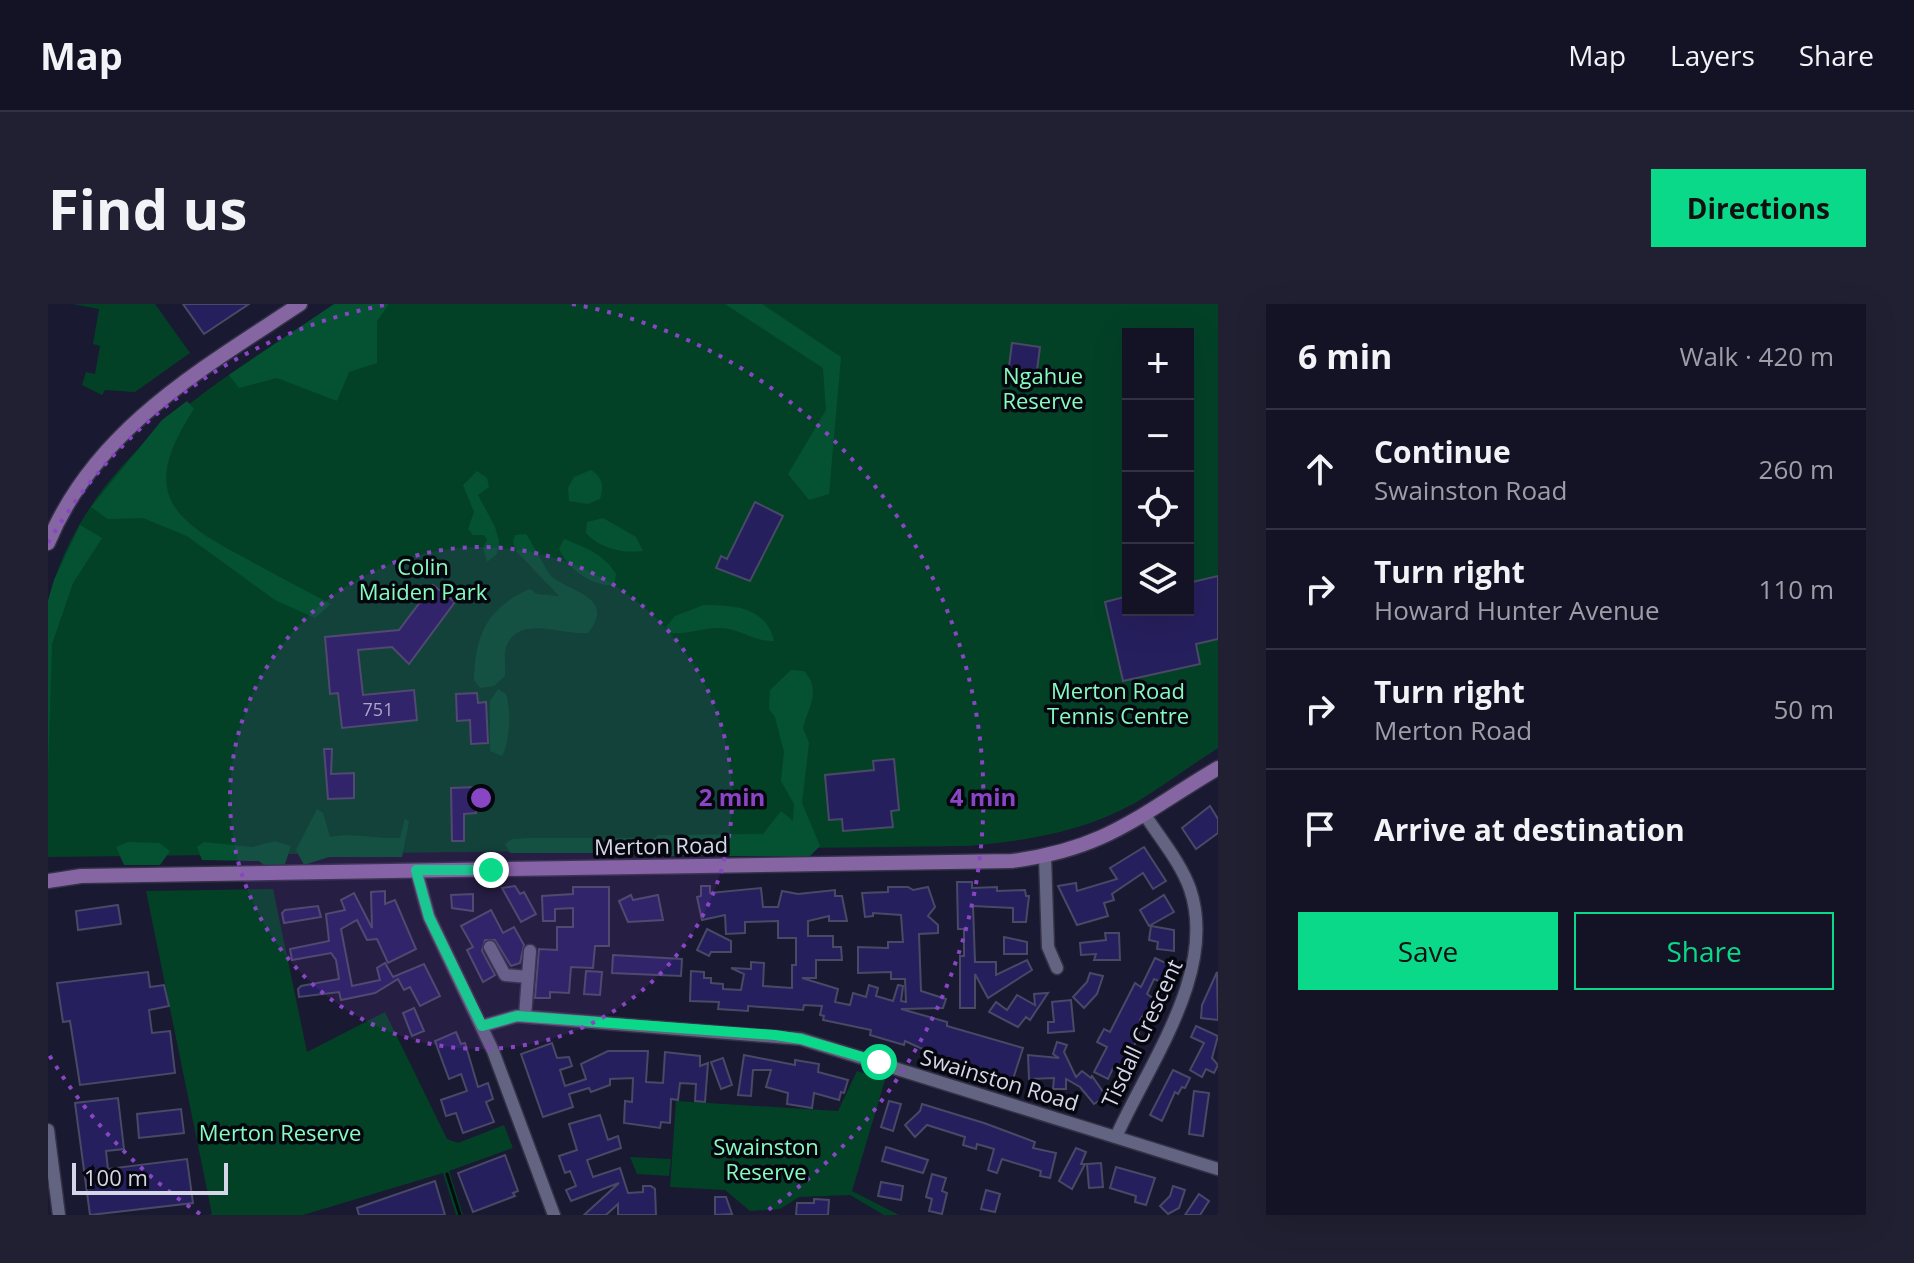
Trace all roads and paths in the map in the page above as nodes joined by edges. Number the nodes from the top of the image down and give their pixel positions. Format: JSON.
{"nodes":[{"id":1,"x":300,"y":304,"type":"edge"},
{"id":2,"x":48,"y":543,"type":"edge"},
{"id":3,"x":1218,"y":768,"type":"edge"},
{"id":4,"x":1145,"y":815,"type":"junction"},
{"id":5,"x":1045,"y":857,"type":"junction"},
{"id":6,"x":416,"y":870,"type":"junction"},
{"id":7,"x":48,"y":871,"type":"edge"},
{"id":8,"x":81,"y":876,"type":"junction"},
{"id":9,"x":48,"y":881,"type":"edge"},
{"id":10,"x":490,"y":947,"type":"dead end"},
{"id":11,"x":530,"y":951,"type":"dead end"},
{"id":12,"x":1057,"y":968,"type":"dead end"},
{"id":13,"x":528,"y":977,"type":"junction"},
{"id":14,"x":525,"y":1016,"type":"junction"},
{"id":15,"x":482,"y":1026,"type":"junction"},
{"id":16,"x":48,"y":1130,"type":"edge"},
{"id":17,"x":1116,"y":1137,"type":"junction"},
{"id":18,"x":1218,"y":1169,"type":"edge"},
{"id":19,"x":59,"y":1215,"type":"edge"},
{"id":20,"x":554,"y":1215,"type":"edge"}],
"edges":[{"from":1,"to":2,"type":"main road"},
{"from":3,"to":4,"type":"main road","name":"Merton Road"},
{"from":4,"to":5,"type":"main road","name":"Merton Road"},
{"from":4,"to":17,"type":"street","name":"Tisdall Crescent"},
{"from":5,"to":6,"type":"main road","name":"Merton Road"},
{"from":5,"to":12,"type":"street"},
{"from":6,"to":8,"type":"main road","name":"Merton Road"},
{"from":6,"to":15,"type":"street"},
{"from":7,"to":8,"type":"main road","name":"Merton Road"},
{"from":8,"to":9,"type":"main road","name":"Merton Road"},
{"from":10,"to":13,"type":"street"},
{"from":11,"to":13,"type":"street"},
{"from":13,"to":14,"type":"street"},
{"from":14,"to":15,"type":"street","name":"Swainston Road"},
{"from":14,"to":17,"type":"street","name":"Swainston Road"},
{"from":15,"to":20,"type":"street"},
{"from":16,"to":19,"type":"street"},
{"from":17,"to":18,"type":"street","name":"Swainston Road"}]}
